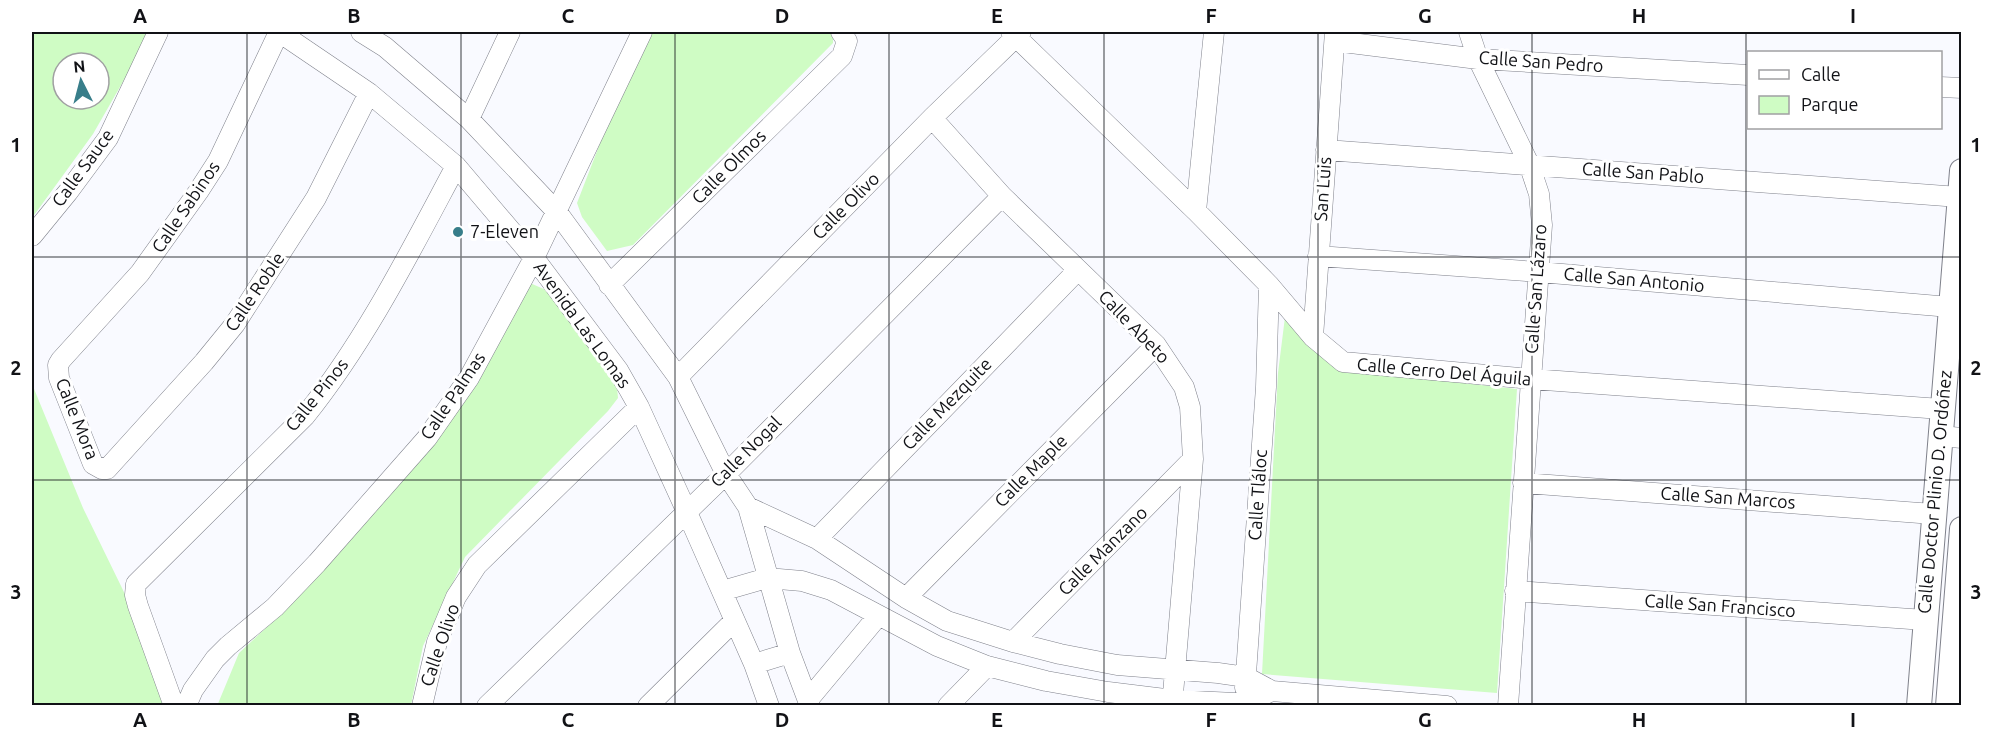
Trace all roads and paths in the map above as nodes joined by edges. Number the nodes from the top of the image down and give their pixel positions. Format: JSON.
{"nodes":[{"id":1,"x":158,"y":32,"type":"edge"},
{"id":2,"x":279,"y":32,"type":"edge"},
{"id":3,"x":361,"y":32,"type":"edge"},
{"id":4,"x":510,"y":32,"type":"edge"},
{"id":5,"x":642,"y":32,"type":"edge"},
{"id":6,"x":1214,"y":32,"type":"edge"},
{"id":7,"x":1468,"y":32,"type":"edge"},
{"id":8,"x":1016,"y":33,"type":"edge"},
{"id":9,"x":1335,"y":36,"type":"edge"},
{"id":10,"x":388,"y":39,"type":"edge"},
{"id":11,"x":844,"y":39,"type":"edge"},
{"id":12,"x":1478,"y":58,"type":"junction"},
{"id":13,"x":1747,"y":75,"type":"edge"},
{"id":14,"x":1942,"y":87,"type":"edge"},
{"id":15,"x":1962,"y":88,"type":"edge"},
{"id":16,"x":369,"y":93,"type":"junction"},
{"id":17,"x":932,"y":118,"type":"junction"},
{"id":18,"x":469,"y":119,"type":"junction"},
{"id":19,"x":1326,"y":150,"type":"junction"},
{"id":20,"x":1529,"y":164,"type":"junction"},
{"id":21,"x":456,"y":166,"type":"junction"},
{"id":22,"x":1962,"y":171,"type":"edge"},
{"id":23,"x":1002,"y":196,"type":"junction"},
{"id":24,"x":1959,"y":197,"type":"junction"},
{"id":25,"x":1196,"y":210,"type":"junction"},
{"id":26,"x":557,"y":212,"type":"junction"},
{"id":27,"x":32,"y":236,"type":"edge"},
{"id":28,"x":1318,"y":256,"type":"junction"},
{"id":29,"x":534,"y":258,"type":"junction"},
{"id":30,"x":1078,"y":270,"type":"junction"},
{"id":31,"x":1539,"y":272,"type":"junction"},
{"id":32,"x":609,"y":285,"type":"junction"},
{"id":33,"x":1269,"y":285,"type":"junction"},
{"id":34,"x":1950,"y":308,"type":"junction"},
{"id":35,"x":1313,"y":337,"type":"junction"},
{"id":36,"x":1156,"y":345,"type":"junction"},
{"id":37,"x":61,"y":360,"type":"joint"},
{"id":38,"x":678,"y":377,"type":"junction"},
{"id":39,"x":1531,"y":378,"type":"junction"},
{"id":40,"x":639,"y":407,"type":"junction"},
{"id":41,"x":1941,"y":409,"type":"junction"},
{"id":42,"x":1951,"y":437,"type":"edge"},
{"id":43,"x":1193,"y":459,"type":"junction"},
{"id":44,"x":107,"y":468,"type":"joint"},
{"id":45,"x":726,"y":474,"type":"junction"},
{"id":46,"x":1523,"y":483,"type":"junction"},
{"id":47,"x":748,"y":507,"type":"junction"},
{"id":48,"x":686,"y":510,"type":"junction"},
{"id":49,"x":1933,"y":514,"type":"junction"},
{"id":50,"x":1962,"y":529,"type":"edge"},
{"id":51,"x":817,"y":539,"type":"junction"},
{"id":52,"x":767,"y":579,"type":"junction"},
{"id":53,"x":722,"y":591,"type":"junction"},
{"id":54,"x":1515,"y":591,"type":"junction"},
{"id":55,"x":1926,"y":596,"type":"junction"},
{"id":56,"x":906,"y":598,"type":"junction"},
{"id":57,"x":1955,"y":598,"type":"junction"},
{"id":58,"x":878,"y":616,"type":"junction"},
{"id":59,"x":1925,"y":620,"type":"junction"},
{"id":60,"x":734,"y":621,"type":"junction"},
{"id":61,"x":947,"y":621,"type":"junction"},
{"id":62,"x":1013,"y":642,"type":"junction"},
{"id":63,"x":937,"y":646,"type":"junction"},
{"id":64,"x":790,"y":653,"type":"junction"},
{"id":65,"x":754,"y":664,"type":"junction"},
{"id":66,"x":987,"y":666,"type":"junction"},
{"id":67,"x":1176,"y":670,"type":"junction"},
{"id":68,"x":1246,"y":677,"type":"junction"},
{"id":69,"x":1272,"y":691,"type":"junction"},
{"id":70,"x":1101,"y":699,"type":"edge"},
{"id":71,"x":809,"y":703,"type":"edge"},
{"id":72,"x":1173,"y":703,"type":"edge"},
{"id":73,"x":1245,"y":704,"type":"edge"},
{"id":74,"x":174,"y":705,"type":"edge"},
{"id":75,"x":186,"y":705,"type":"edge"},
{"id":76,"x":423,"y":705,"type":"edge"},
{"id":77,"x":487,"y":705,"type":"edge"},
{"id":78,"x":648,"y":705,"type":"edge"},
{"id":79,"x":769,"y":705,"type":"edge"},
{"id":80,"x":948,"y":705,"type":"edge"},
{"id":81,"x":1447,"y":705,"type":"edge"},
{"id":82,"x":1508,"y":705,"type":"edge"},
{"id":83,"x":1918,"y":705,"type":"edge"},
{"id":84,"x":1948,"y":705,"type":"edge"}],
"edges":[{"from":1,"to":27,"type":"street","name":"Calle Sauce"},
{"from":2,"to":16,"type":"street","name":"Avenida Las Lomas"},
{"from":2,"to":37,"type":"street","name":"Calle Sabinos"},
{"from":3,"to":10,"type":"street"},
{"from":4,"to":18,"type":"street"},
{"from":5,"to":26,"type":"street","name":"Calle Palmas"},
{"from":6,"to":25,"type":"street"},
{"from":7,"to":12,"type":"street","name":"Calle San Lázaro"},
{"from":8,"to":17,"type":"street","name":"Calle Olivo"},
{"from":8,"to":25,"type":"street","name":"Calle Cerro Del Águila"},
{"from":9,"to":12,"type":"street","name":"Calle San Pedro"},
{"from":9,"to":19,"type":"street","name":"San Luis"},
{"from":10,"to":18,"type":"street"},
{"from":11,"to":32,"type":"street","name":"Calle Olmos"},
{"from":12,"to":13,"type":"street","name":"Calle San Pedro"},
{"from":12,"to":20,"type":"street","name":"Calle San Lázaro"},
{"from":14,"to":15,"type":"street"},
{"from":16,"to":21,"type":"street","name":"Avenida Las Lomas"},
{"from":16,"to":44,"type":"street","name":"Calle Roble"},
{"from":17,"to":23,"type":"street","name":"Calle Abeto"},
{"from":17,"to":38,"type":"street","name":"Calle Olivo"},
{"from":18,"to":26,"type":"street"},
{"from":19,"to":20,"type":"street","name":"Calle San Pablo"},
{"from":19,"to":28,"type":"street","name":"San Luis"},
{"from":20,"to":24,"type":"street","name":"Calle San Pablo"},
{"from":20,"to":31,"type":"street","name":"Calle San Lázaro"},
{"from":21,"to":29,"type":"street","name":"Avenida Las Lomas"},
{"from":21,"to":74,"type":"street","name":"Calle Pinos"},
{"from":22,"to":24,"type":"street","name":"Calle Doctor Plinio D. Ordóñez"},
{"from":23,"to":30,"type":"street","name":"Calle Abeto"},
{"from":23,"to":45,"type":"street","name":"Calle Nogal"},
{"from":24,"to":34,"type":"street","name":"Calle Doctor Plinio D. Ordóñez"},
{"from":25,"to":33,"type":"street","name":"Calle Cerro Del Águila"},
{"from":26,"to":29,"type":"street","name":"Calle Palmas"},
{"from":26,"to":32,"type":"street"},
{"from":28,"to":31,"type":"street","name":"Calle San Antonio"},
{"from":28,"to":35,"type":"street","name":"San Luis"},
{"from":29,"to":40,"type":"street","name":"Avenida Las Lomas"},
{"from":29,"to":75,"type":"street","name":"Calle Palmas"},
{"from":30,"to":36,"type":"street","name":"Calle Abeto"},
{"from":30,"to":51,"type":"street","name":"Calle Mezquite"},
{"from":31,"to":34,"type":"street","name":"Calle San Antonio"},
{"from":31,"to":39,"type":"street","name":"Calle San Lázaro"},
{"from":32,"to":38,"type":"street"},
{"from":33,"to":35,"type":"street","name":"Calle Cerro Del Águila"},
{"from":33,"to":68,"type":"street","name":"Calle Tláloc"},
{"from":34,"to":41,"type":"street","name":"Calle Doctor Plinio D. Ordóñez"},
{"from":35,"to":39,"type":"street","name":"Calle Cerro Del Águila"},
{"from":36,"to":43,"type":"street","name":"Calle Abeto"},
{"from":36,"to":56,"type":"street","name":"Calle Maple"},
{"from":37,"to":44,"type":"street","name":"Calle Mora"},
{"from":38,"to":45,"type":"street"},
{"from":39,"to":41,"type":"street","name":"Calle Cerro Del Águila"},
{"from":39,"to":46,"type":"street","name":"Calle San Lázaro"},
{"from":40,"to":48,"type":"street","name":"Avenida Las Lomas"},
{"from":40,"to":76,"type":"street","name":"Calle Olivo"},
{"from":41,"to":42,"type":"street","name":"Calle Doctor Plinio D. Ordóñez"},
{"from":42,"to":49,"type":"street","name":"Calle Doctor Plinio D. Ordóñez"},
{"from":43,"to":62,"type":"street","name":"Calle Manzano"},
{"from":43,"to":67,"type":"street","name":"Calle Abeto"},
{"from":45,"to":47,"type":"street"},
{"from":45,"to":48,"type":"street","name":"Calle Nogal"},
{"from":46,"to":49,"type":"street","name":"Calle San Marcos"},
{"from":46,"to":54,"type":"street","name":"Calle San Lázaro"},
{"from":47,"to":51,"type":"street"},
{"from":47,"to":52,"type":"street"},
{"from":48,"to":53,"type":"street","name":"Avenida Las Lomas"},
{"from":48,"to":77,"type":"street","name":"Calle Nogal"},
{"from":49,"to":55,"type":"street","name":"Calle Doctor Plinio D. Ordóñez"},
{"from":50,"to":57,"type":"street","name":"Calle Doctor Plinio D. Ordóñez"},
{"from":51,"to":56,"type":"street"},
{"from":52,"to":53,"type":"street"},
{"from":52,"to":58,"type":"street"},
{"from":52,"to":64,"type":"street"},
{"from":53,"to":60,"type":"street","name":"Avenida Las Lomas"},
{"from":54,"to":59,"type":"street","name":"Calle San Francisco"},
{"from":54,"to":82,"type":"street","name":"Calle San Lázaro"},
{"from":55,"to":57,"type":"street"},
{"from":55,"to":59,"type":"street","name":"Calle Doctor Plinio D. Ordóñez"},
{"from":56,"to":61,"type":"street"},
{"from":57,"to":84,"type":"street","name":"Calle Doctor Plinio D. Ordóñez"},
{"from":58,"to":63,"type":"street"},
{"from":58,"to":71,"type":"street"},
{"from":59,"to":83,"type":"street","name":"Calle Doctor Plinio D. Ordóñez"},
{"from":60,"to":65,"type":"street","name":"Avenida Las Lomas"},
{"from":60,"to":78,"type":"street"},
{"from":61,"to":62,"type":"street"},
{"from":61,"to":63,"type":"street"},
{"from":62,"to":67,"type":"street"},
{"from":63,"to":66,"type":"street"},
{"from":64,"to":65,"type":"street"},
{"from":64,"to":71,"type":"street"},
{"from":65,"to":79,"type":"street","name":"Avenida Las Lomas"},
{"from":66,"to":70,"type":"street"},
{"from":66,"to":80,"type":"street"},
{"from":67,"to":68,"type":"street"},
{"from":67,"to":72,"type":"street","name":"Calle Abeto"},
{"from":68,"to":69,"type":"street"},
{"from":68,"to":73,"type":"street","name":"Calle Tláloc"},
{"from":69,"to":73,"type":"street"},
{"from":69,"to":81,"type":"street"},
{"from":70,"to":72,"type":"street"},
{"from":72,"to":73,"type":"street"}]}
